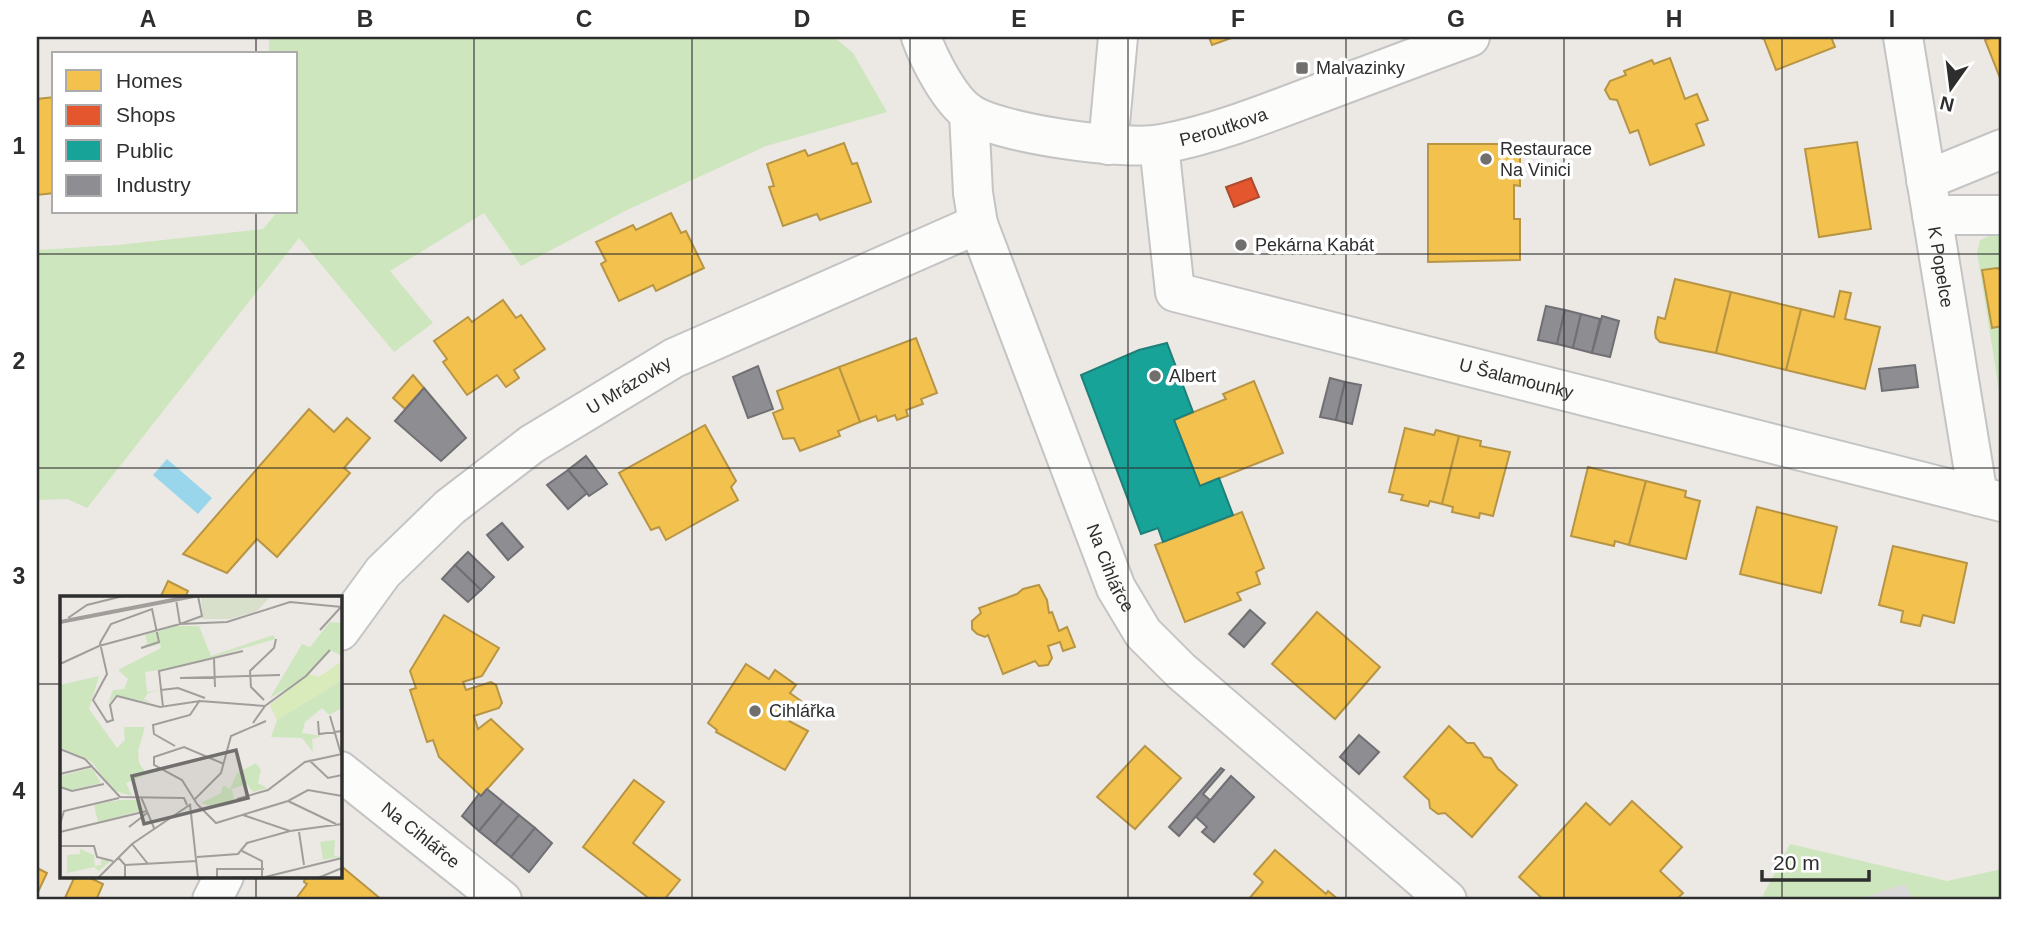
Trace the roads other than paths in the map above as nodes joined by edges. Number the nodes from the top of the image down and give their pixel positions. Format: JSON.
{"nodes":[{"id":1,"x":921,"y":37,"type":"edge"},
{"id":2,"x":1118,"y":37,"type":"edge"},
{"id":3,"x":1469,"y":37,"type":"edge"},
{"id":4,"x":1903,"y":37,"type":"edge"},
{"id":5,"x":969,"y":113,"type":"junction"},
{"id":6,"x":1108,"y":145,"type":"junction"},
{"id":7,"x":1160,"y":145,"type":"junction"},
{"id":8,"x":2002,"y":149,"type":"edge"},
{"id":9,"x":1929,"y":197,"type":"junction"},
{"id":10,"x":2002,"y":215,"type":"edge"},
{"id":11,"x":978,"y":224,"type":"junction"},
{"id":12,"x":1990,"y":499,"type":"edge"},
{"id":13,"x":341,"y":630,"type":"edge"},
{"id":14,"x":341,"y":772,"type":"edge"},
{"id":15,"x":223,"y":878,"type":"edge"},
{"id":16,"x":212,"y":900,"type":"edge"},
{"id":17,"x":502,"y":900,"type":"edge"},
{"id":18,"x":1447,"y":900,"type":"edge"}],
"edges":[{"from":1,"to":5,"type":"street"},
{"from":2,"to":6,"type":"street"},
{"from":3,"to":7,"type":"street","name":"Peroutkova"},
{"from":4,"to":9,"type":"street","name":"K Popelce"},
{"from":5,"to":6,"type":"street","name":"Peroutkova"},
{"from":5,"to":11,"type":"street","name":"Na Cihlářce"},
{"from":6,"to":7,"type":"street","name":"Peroutkova"},
{"from":7,"to":12,"type":"street","name":"U Šalamounky"},
{"from":8,"to":9,"type":"street"},
{"from":9,"to":10,"type":"street"},
{"from":9,"to":12,"type":"street","name":"K Popelce"},
{"from":11,"to":13,"type":"street","name":"U Mrázovky"},
{"from":11,"to":18,"type":"street","name":"Na Cihlářce"},
{"from":14,"to":17,"type":"street","name":"Na Cihlářce"},
{"from":15,"to":16,"type":"street"}]}
